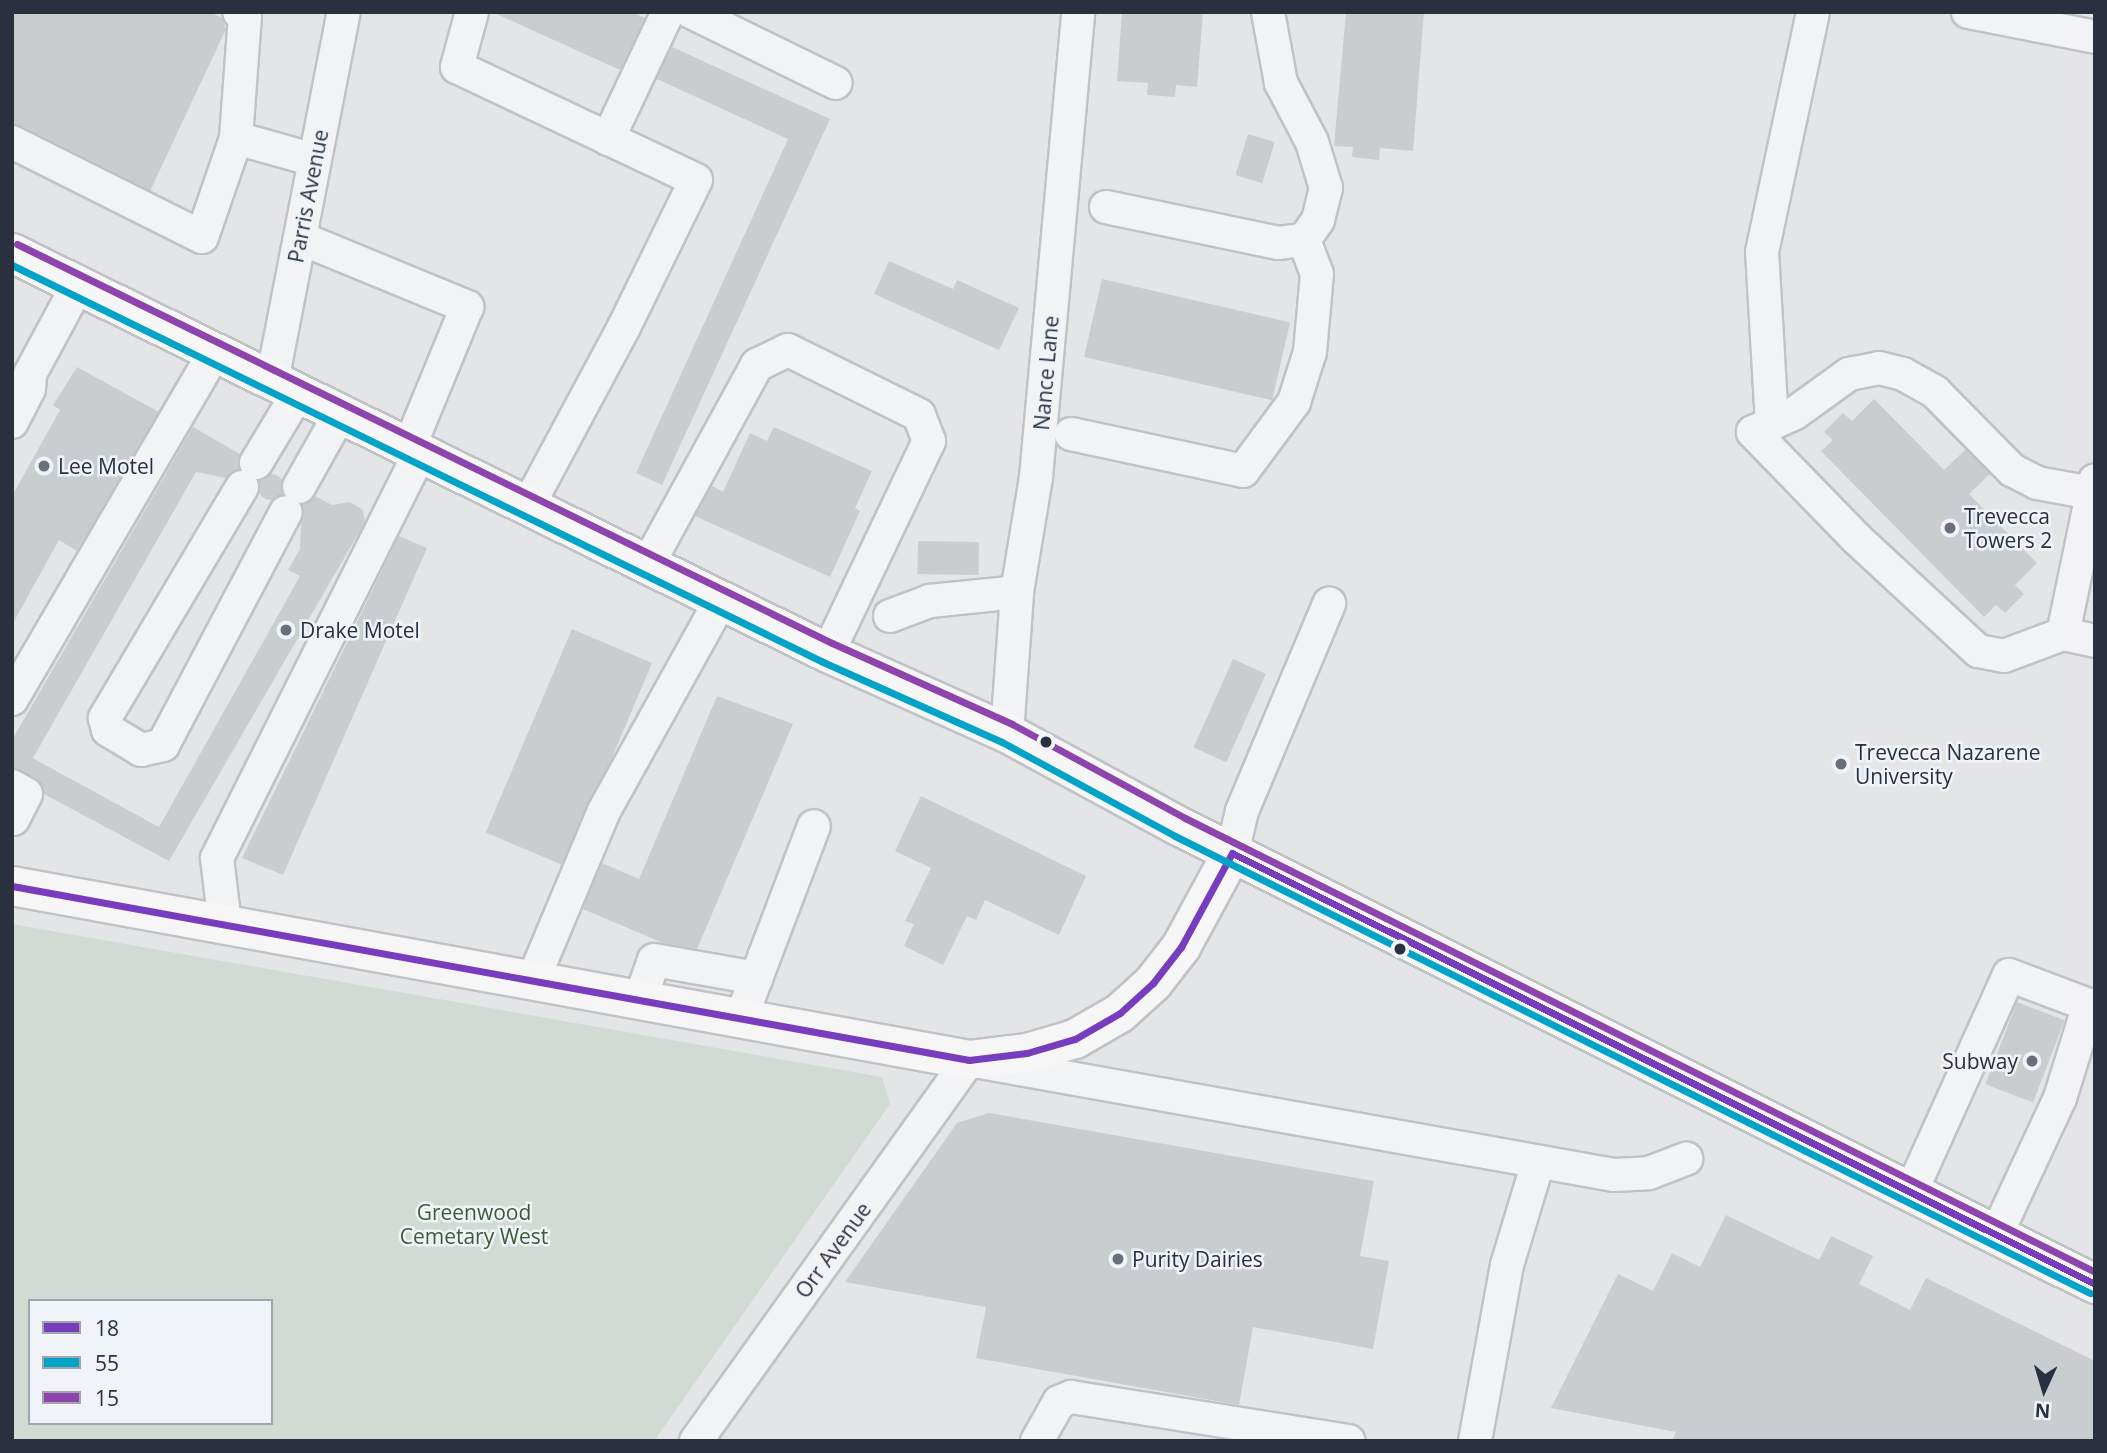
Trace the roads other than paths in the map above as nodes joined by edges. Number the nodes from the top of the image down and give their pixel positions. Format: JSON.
{"nodes":[{"id":1,"x":239,"y":12,"type":"edge"},
{"id":2,"x":344,"y":12,"type":"edge"},
{"id":3,"x":472,"y":12,"type":"edge"},
{"id":4,"x":668,"y":12,"type":"edge"},
{"id":5,"x":691,"y":12,"type":"edge"},
{"id":6,"x":1078,"y":12,"type":"edge"},
{"id":7,"x":1268,"y":12,"type":"edge"},
{"id":8,"x":1813,"y":12,"type":"edge"},
{"id":9,"x":1968,"y":12,"type":"edge"},
{"id":10,"x":2095,"y":37,"type":"edge"},
{"id":11,"x":836,"y":83,"type":"dead end"},
{"id":12,"x":236,"y":138,"type":"junction"},
{"id":13,"x":608,"y":139,"type":"junction"},
{"id":14,"x":12,"y":142,"type":"edge"},
{"id":15,"x":315,"y":160,"type":"junction"},
{"id":16,"x":1106,"y":206,"type":"dead end"},
{"id":17,"x":300,"y":238,"type":"junction"},
{"id":18,"x":1304,"y":240,"type":"junction"},
{"id":19,"x":12,"y":253,"type":"edge"},
{"id":20,"x":78,"y":285,"type":"junction"},
{"id":21,"x":215,"y":352,"type":"junction"},
{"id":22,"x":285,"y":387,"type":"junction"},
{"id":23,"x":340,"y":414,"type":"junction"},
{"id":24,"x":12,"y":422,"type":"edge"},
{"id":25,"x":1772,"y":424,"type":"junction"},
{"id":26,"x":1071,"y":434,"type":"dead end"},
{"id":27,"x":415,"y":451,"type":"junction"},
{"id":28,"x":243,"y":483,"type":"junction"},
{"id":29,"x":2093,"y":486,"type":"edge"},
{"id":30,"x":528,"y":506,"type":"junction"},
{"id":31,"x":288,"y":508,"type":"junction"},
{"id":32,"x":648,"y":564,"type":"junction"},
{"id":33,"x":1017,"y":592,"type":"junction"},
{"id":34,"x":720,"y":600,"type":"junction"},
{"id":35,"x":1329,"y":604,"type":"dead end"},
{"id":36,"x":890,"y":616,"type":"dead end"},
{"id":37,"x":2063,"y":634,"type":"junction"},
{"id":38,"x":2095,"y":641,"type":"edge"},
{"id":39,"x":828,"y":653,"type":"junction"},
{"id":40,"x":12,"y":698,"type":"edge"},
{"id":41,"x":1007,"y":733,"type":"junction"},
{"id":42,"x":12,"y":786,"type":"edge"},
{"id":43,"x":13,"y":819,"type":"edge"},
{"id":44,"x":814,"y":826,"type":"dead end"},
{"id":45,"x":1232,"y":853,"type":"junction"},
{"id":46,"x":12,"y":886,"type":"edge"},
{"id":47,"x":225,"y":924,"type":"junction"},
{"id":48,"x":756,"y":978,"type":"junction"},
{"id":49,"x":533,"y":980,"type":"junction"},
{"id":50,"x":640,"y":1000,"type":"junction"},
{"id":51,"x":741,"y":1018,"type":"junction"},
{"id":52,"x":969,"y":1060,"type":"junction"},
{"id":53,"x":1686,"y":1159,"type":"dead end"},
{"id":54,"x":1538,"y":1162,"type":"junction"},
{"id":55,"x":1911,"y":1192,"type":"junction"},
{"id":56,"x":1997,"y":1234,"type":"junction"},
{"id":57,"x":2095,"y":1284,"type":"edge"},
{"id":58,"x":696,"y":1441,"type":"edge"},
{"id":59,"x":1037,"y":1441,"type":"edge"},
{"id":60,"x":1349,"y":1441,"type":"edge"},
{"id":61,"x":1475,"y":1441,"type":"edge"}],
"edges":[{"from":1,"to":12,"type":"street"},
{"from":2,"to":15,"type":"street","name":"Parris Avenue"},
{"from":3,"to":13,"type":"street"},
{"from":4,"to":13,"type":"street"},
{"from":5,"to":11,"type":"street"},
{"from":6,"to":33,"type":"street","name":"Nance Lane"},
{"from":7,"to":18,"type":"street"},
{"from":8,"to":25,"type":"street"},
{"from":9,"to":10,"type":"street"},
{"from":12,"to":14,"type":"street"},
{"from":12,"to":15,"type":"street"},
{"from":13,"to":30,"type":"street"},
{"from":15,"to":17,"type":"street","name":"Parris Avenue"},
{"from":16,"to":18,"type":"street"},
{"from":17,"to":22,"type":"street","name":"Parris Avenue"},
{"from":17,"to":27,"type":"street"},
{"from":18,"to":26,"type":"street"},
{"from":19,"to":20,"type":"main road"},
{"from":20,"to":21,"type":"main road"},
{"from":20,"to":24,"type":"street"},
{"from":21,"to":22,"type":"main road"},
{"from":21,"to":40,"type":"street"},
{"from":22,"to":23,"type":"main road"},
{"from":22,"to":28,"type":"street","name":"Parris Avenue"},
{"from":23,"to":27,"type":"main road"},
{"from":23,"to":31,"type":"street","name":"Parris Avenue"},
{"from":25,"to":29,"type":"street"},
{"from":25,"to":37,"type":"street"},
{"from":27,"to":30,"type":"main road"},
{"from":27,"to":47,"type":"street"},
{"from":28,"to":31,"type":"street"},
{"from":28,"to":31,"type":"street","name":"Parris Avenue"},
{"from":29,"to":37,"type":"street"},
{"from":30,"to":32,"type":"main road"},
{"from":32,"to":34,"type":"main road"},
{"from":32,"to":39,"type":"street"},
{"from":33,"to":36,"type":"street"},
{"from":33,"to":41,"type":"street","name":"Nance Lane"},
{"from":34,"to":39,"type":"main road"},
{"from":34,"to":49,"type":"street"},
{"from":35,"to":45,"type":"street"},
{"from":37,"to":38,"type":"street"},
{"from":39,"to":41,"type":"main road"},
{"from":41,"to":45,"type":"main road"},
{"from":42,"to":43,"type":"street"},
{"from":44,"to":48,"type":"street"},
{"from":45,"to":52,"type":"main road"},
{"from":45,"to":55,"type":"main road"},
{"from":46,"to":47,"type":"main road"},
{"from":47,"to":49,"type":"main road"},
{"from":48,"to":50,"type":"street"},
{"from":48,"to":51,"type":"street"},
{"from":49,"to":50,"type":"main road"},
{"from":50,"to":51,"type":"main road"},
{"from":51,"to":52,"type":"main road"},
{"from":52,"to":54,"type":"street"},
{"from":52,"to":58,"type":"street","name":"Orr Avenue"},
{"from":53,"to":54,"type":"street"},
{"from":54,"to":61,"type":"street"},
{"from":55,"to":56,"type":"main road"},
{"from":55,"to":56,"type":"street"},
{"from":56,"to":57,"type":"main road"},
{"from":59,"to":60,"type":"street"}]}
